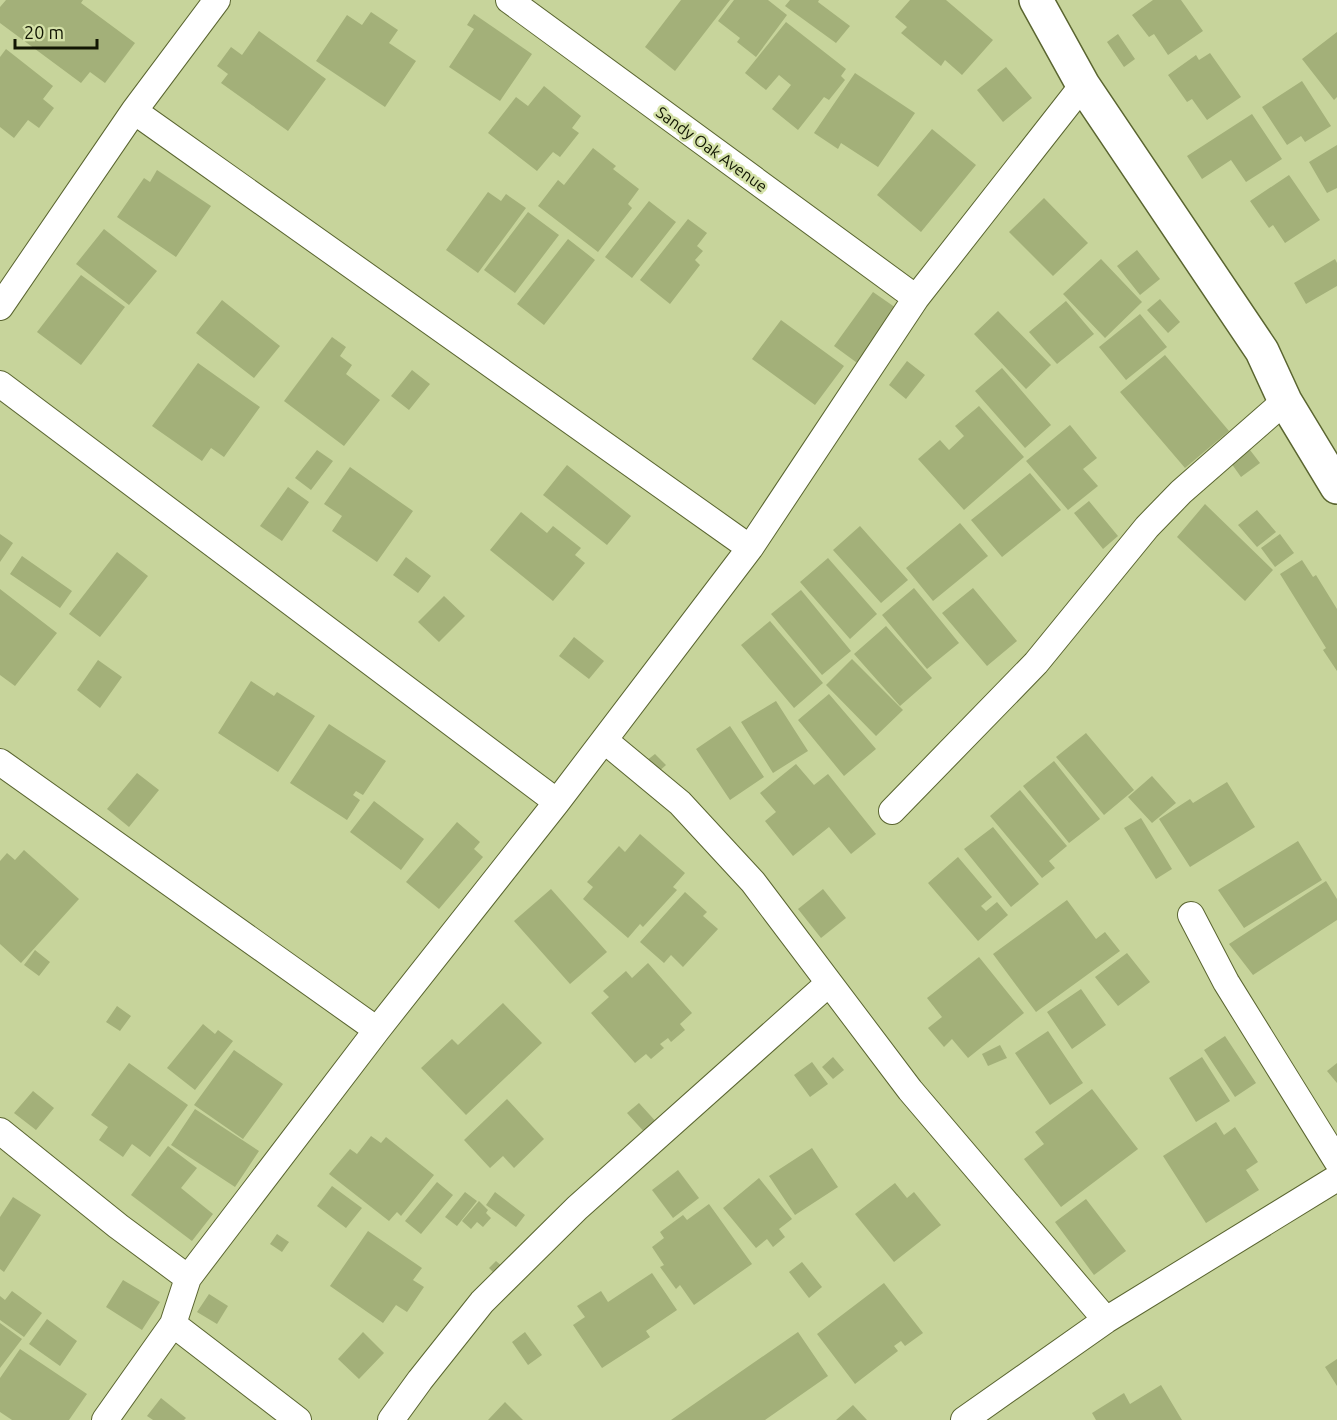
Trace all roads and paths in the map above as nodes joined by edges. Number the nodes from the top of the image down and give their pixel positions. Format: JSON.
{"nodes":[{"id":1,"x":217,"y":0,"type":"edge"},
{"id":2,"x":509,"y":0,"type":"edge"},
{"id":3,"x":1036,"y":0,"type":"edge"},
{"id":4,"x":1083,"y":85,"type":"junction"},
{"id":5,"x":134,"y":111,"type":"junction"},
{"id":6,"x":916,"y":298,"type":"junction"},
{"id":7,"x":0,"y":306,"type":"edge"},
{"id":8,"x":0,"y":384,"type":"edge"},
{"id":9,"x":1286,"y":401,"type":"junction"},
{"id":10,"x":1337,"y":487,"type":"edge"},
{"id":11,"x":750,"y":548,"type":"junction"},
{"id":12,"x":604,"y":740,"type":"junction"},
{"id":13,"x":0,"y":762,"type":"edge"},
{"id":14,"x":557,"y":802,"type":"junction"},
{"id":15,"x":892,"y":811,"type":"dead end"},
{"id":16,"x":1191,"y":915,"type":"dead end"},
{"id":17,"x":828,"y":984,"type":"junction"},
{"id":18,"x":377,"y":1030,"type":"junction"},
{"id":19,"x":0,"y":1131,"type":"edge"},
{"id":20,"x":1337,"y":1161,"type":"edge"},
{"id":21,"x":1337,"y":1178,"type":"edge"},
{"id":22,"x":188,"y":1278,"type":"junction"},
{"id":23,"x":1106,"y":1320,"type":"junction"},
{"id":24,"x":173,"y":1323,"type":"junction"},
{"id":25,"x":105,"y":1420,"type":"edge"},
{"id":26,"x":298,"y":1420,"type":"edge"},
{"id":27,"x":391,"y":1420,"type":"edge"},
{"id":28,"x":964,"y":1420,"type":"edge"}],
"edges":[{"from":1,"to":5,"type":"street"},
{"from":2,"to":6,"type":"street","name":"Sandy Oak Avenue"},
{"from":3,"to":4,"type":"street"},
{"from":4,"to":6,"type":"street"},
{"from":4,"to":9,"type":"street"},
{"from":5,"to":7,"type":"street"},
{"from":5,"to":11,"type":"street"},
{"from":6,"to":11,"type":"street"},
{"from":8,"to":14,"type":"street"},
{"from":9,"to":10,"type":"street"},
{"from":9,"to":15,"type":"street"},
{"from":11,"to":12,"type":"street"},
{"from":12,"to":14,"type":"street"},
{"from":12,"to":17,"type":"street"},
{"from":13,"to":18,"type":"street"},
{"from":14,"to":18,"type":"street"},
{"from":16,"to":20,"type":"street"},
{"from":17,"to":23,"type":"street"},
{"from":17,"to":27,"type":"street"},
{"from":18,"to":22,"type":"street"},
{"from":19,"to":22,"type":"street"},
{"from":21,"to":23,"type":"street"},
{"from":22,"to":24,"type":"street"},
{"from":23,"to":28,"type":"street"},
{"from":24,"to":25,"type":"street"},
{"from":24,"to":26,"type":"street"}]}
